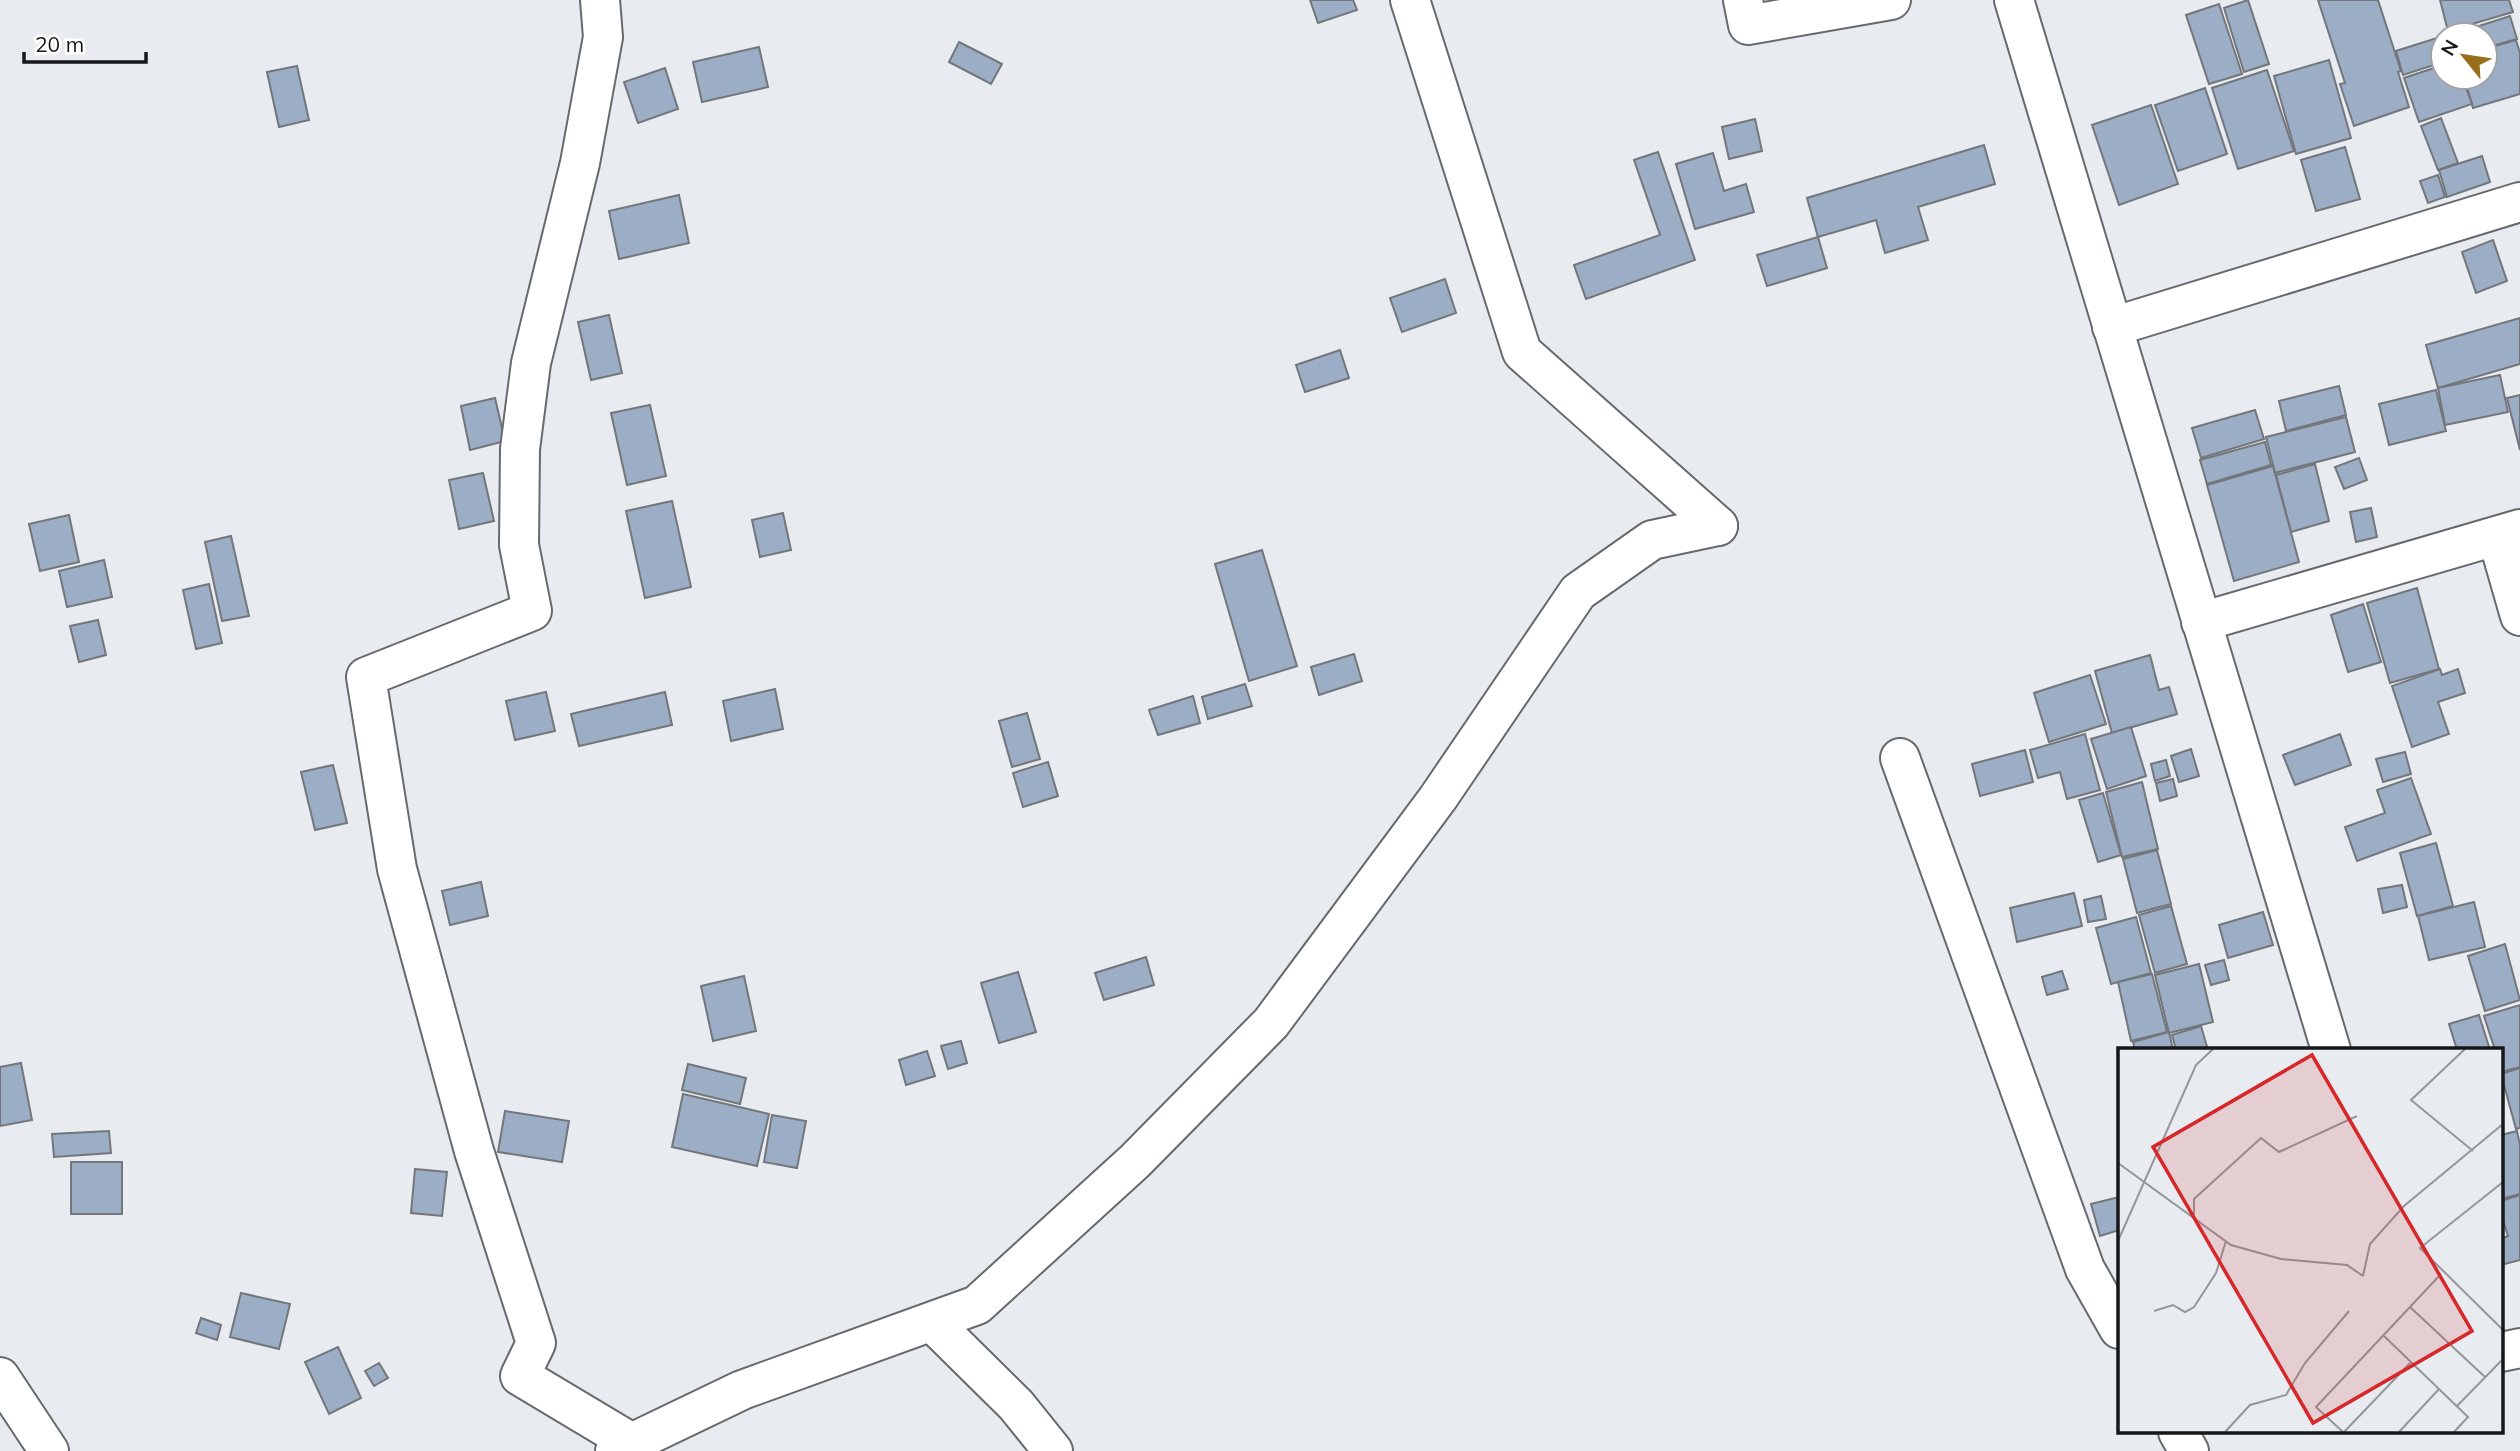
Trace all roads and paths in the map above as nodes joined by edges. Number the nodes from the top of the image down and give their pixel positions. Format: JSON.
{"nodes":[{"id":1,"x":600,"y":0,"type":"edge"},
{"id":2,"x":1409,"y":0,"type":"edge"},
{"id":3,"x":1743,"y":0,"type":"edge"},
{"id":4,"x":1891,"y":0,"type":"edge"},
{"id":5,"x":2014,"y":0,"type":"edge"},
{"id":6,"x":2520,"y":202,"type":"edge"},
{"id":7,"x":2112,"y":327,"type":"junction"},
{"id":8,"x":2508,"y":533,"type":"edge"},
{"id":9,"x":2520,"y":616,"type":"edge"},
{"id":10,"x":2201,"y":622,"type":"junction"},
{"id":11,"x":1900,"y":758,"type":"dead end"},
{"id":12,"x":2329,"y":1048,"type":"edge"},
{"id":13,"x":932,"y":1322,"type":"junction"},
{"id":14,"x":2118,"y":1327,"type":"edge"},
{"id":15,"x":2520,"y":1348,"type":"edge"},
{"id":16,"x":2502,"y":1352,"type":"edge"},
{"id":17,"x":0,"y":1377,"type":"edge"},
{"id":18,"x":2179,"y":1434,"type":"edge"},
{"id":19,"x":624,"y":1447,"type":"edge"},
{"id":20,"x":49,"y":1451,"type":"edge"},
{"id":21,"x":1053,"y":1451,"type":"edge"},
{"id":22,"x":2189,"y":1451,"type":"edge"}],
"edges":[{"from":1,"to":19,"type":"street"},
{"from":2,"to":13,"type":"street"},
{"from":3,"to":4,"type":"street"},
{"from":5,"to":7,"type":"street"},
{"from":6,"to":7,"type":"street"},
{"from":7,"to":10,"type":"street"},
{"from":8,"to":9,"type":"street"},
{"from":8,"to":10,"type":"street"},
{"from":10,"to":12,"type":"street"},
{"from":11,"to":14,"type":"street"},
{"from":13,"to":19,"type":"street"},
{"from":13,"to":21,"type":"street"},
{"from":15,"to":16,"type":"street"},
{"from":17,"to":20,"type":"street"},
{"from":18,"to":22,"type":"street"}]}
